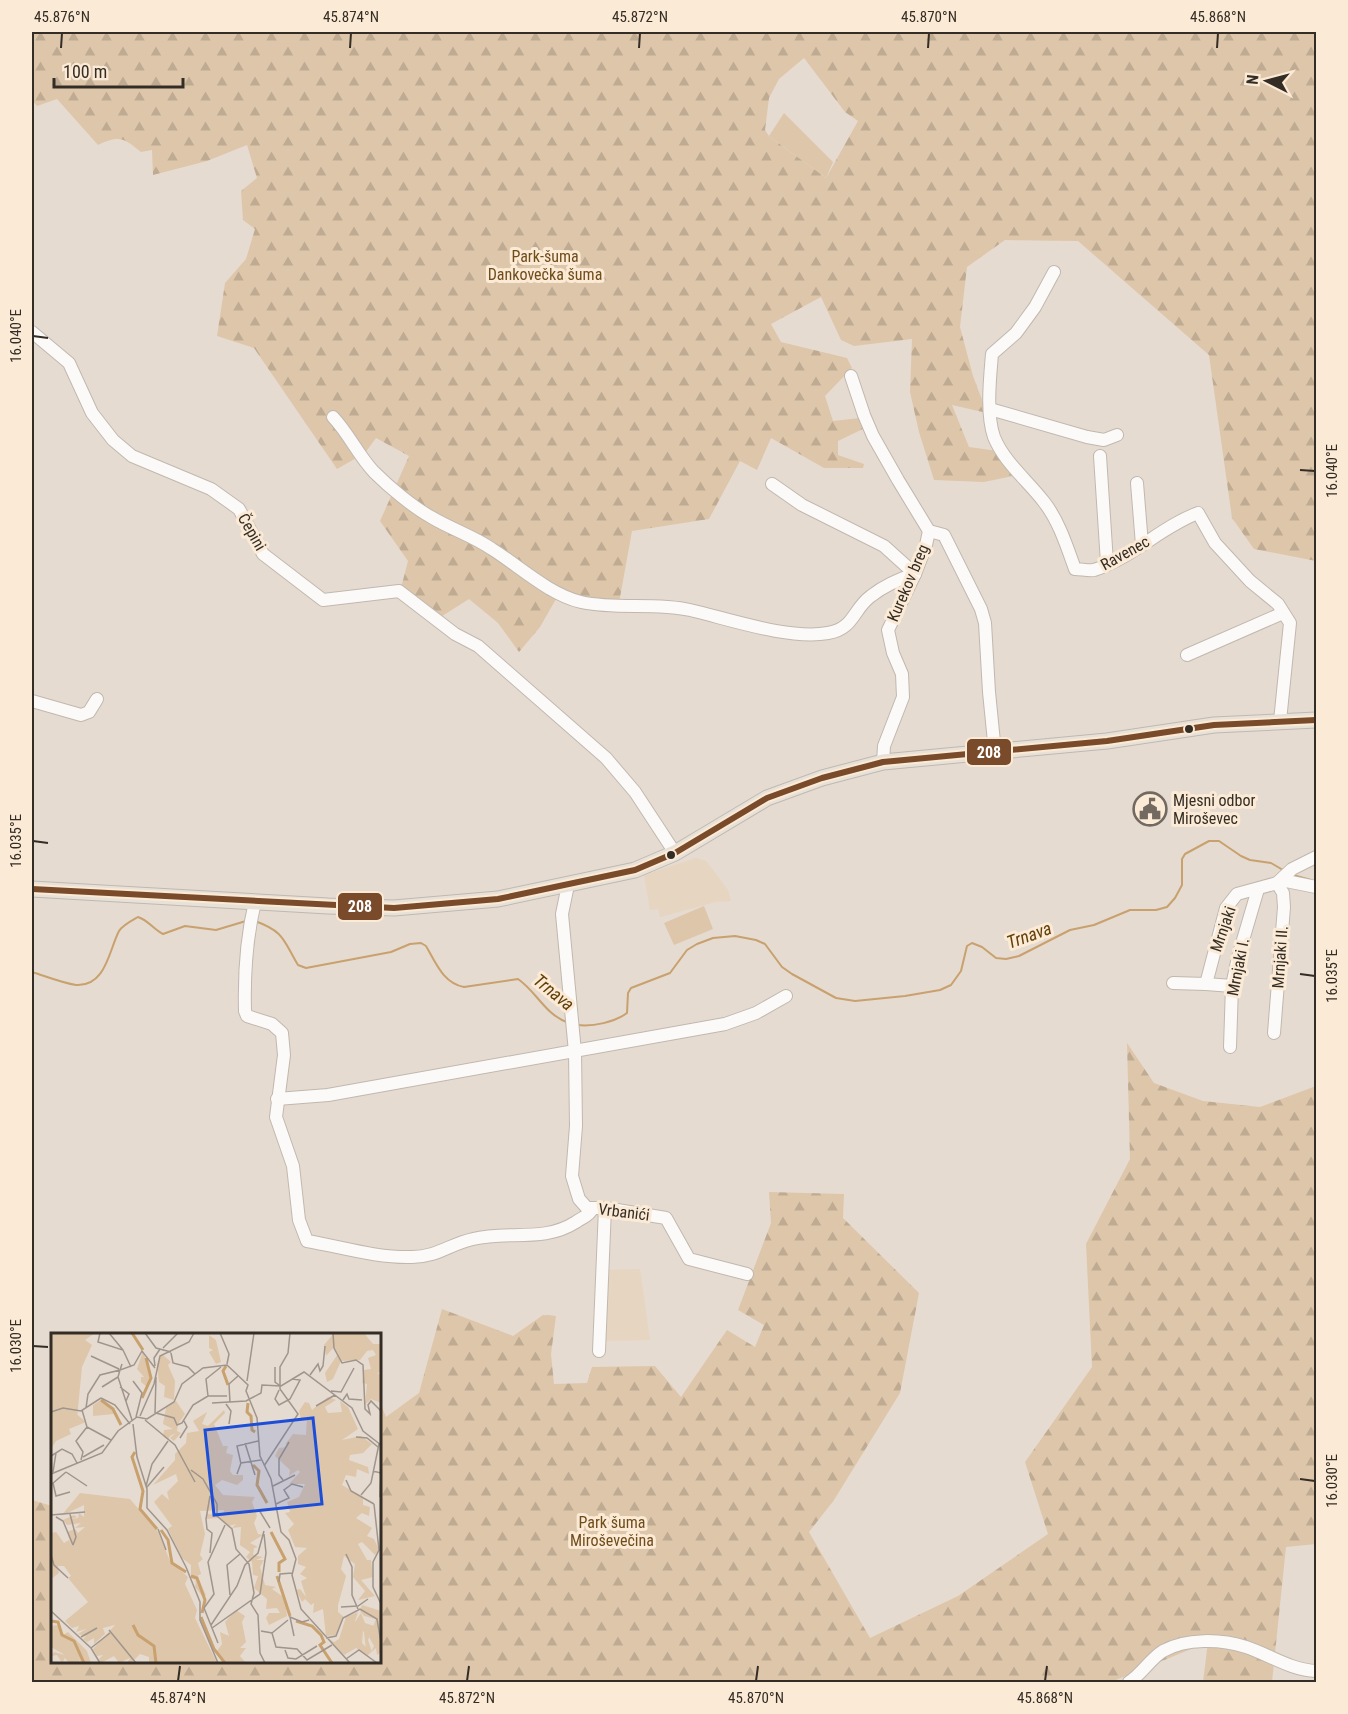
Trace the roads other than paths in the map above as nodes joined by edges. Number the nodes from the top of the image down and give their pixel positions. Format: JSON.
{"nodes":[{"id":1,"x":1054,"y":272,"type":"dead end"},
{"id":2,"x":32,"y":332,"type":"edge"},
{"id":3,"x":851,"y":376,"type":"dead end"},
{"id":4,"x":990,"y":409,"type":"junction"},
{"id":5,"x":333,"y":417,"type":"dead end"},
{"id":6,"x":1117,"y":435,"type":"dead end"},
{"id":7,"x":1100,"y":456,"type":"dead end"},
{"id":8,"x":1137,"y":483,"type":"dead end"},
{"id":9,"x":772,"y":484,"type":"dead end"},
{"id":10,"x":929,"y":531,"type":"junction"},
{"id":11,"x":1142,"y":545,"type":"junction"},
{"id":12,"x":1107,"y":564,"type":"junction"},
{"id":13,"x":915,"y":574,"type":"junction"},
{"id":14,"x":1283,"y":613,"type":"junction"},
{"id":15,"x":1187,"y":655,"type":"dead end"},
{"id":16,"x":97,"y":699,"type":"dead end"},
{"id":17,"x":32,"y":701,"type":"edge"},
{"id":18,"x":1317,"y":720,"type":"edge"},
{"id":19,"x":1280,"y":721,"type":"junction"},
{"id":20,"x":995,"y":752,"type":"junction"},
{"id":21,"x":883,"y":762,"type":"junction"},
{"id":22,"x":675,"y":853,"type":"junction"},
{"id":23,"x":1317,"y":857,"type":"edge"},
{"id":24,"x":1284,"y":877,"type":"junction"},
{"id":25,"x":568,"y":885,"type":"junction"},
{"id":26,"x":1317,"y":887,"type":"edge"},
{"id":27,"x":32,"y":889,"type":"edge"},
{"id":28,"x":1258,"y":889,"type":"junction"},
{"id":29,"x":255,"y":902,"type":"junction"},
{"id":30,"x":1173,"y":983,"type":"dead end"},
{"id":31,"x":1206,"y":984,"type":"junction"},
{"id":32,"x":1232,"y":986,"type":"junction"},
{"id":33,"x":786,"y":996,"type":"dead end"},
{"id":34,"x":1274,"y":1033,"type":"dead end"},
{"id":35,"x":1230,"y":1047,"type":"dead end"},
{"id":36,"x":575,"y":1052,"type":"junction"},
{"id":37,"x":277,"y":1099,"type":"junction"},
{"id":38,"x":599,"y":1208,"type":"junction"},
{"id":39,"x":747,"y":1274,"type":"dead end"},
{"id":40,"x":599,"y":1351,"type":"dead end"},
{"id":41,"x":1317,"y":1671,"type":"edge"},
{"id":42,"x":1129,"y":1683,"type":"edge"}],
"edges":[{"from":1,"to":4,"type":"street","name":"Ravenec"},
{"from":2,"to":22,"type":"street","name":"Čepini"},
{"from":3,"to":10,"type":"street"},
{"from":4,"to":6,"type":"street"},
{"from":4,"to":12,"type":"street","name":"Ravenec"},
{"from":5,"to":13,"type":"street"},
{"from":7,"to":12,"type":"street"},
{"from":8,"to":11,"type":"street"},
{"from":9,"to":13,"type":"street"},
{"from":10,"to":13,"type":"street","name":"Kurekov breg"},
{"from":10,"to":20,"type":"street","name":"Kurekov breg"},
{"from":11,"to":12,"type":"street","name":"Ravenec"},
{"from":11,"to":14,"type":"street","name":"Ravenec"},
{"from":13,"to":21,"type":"street","name":"Kurekov breg"},
{"from":14,"to":15,"type":"street"},
{"from":14,"to":19,"type":"street"},
{"from":16,"to":17,"type":"street"},
{"from":18,"to":19,"type":"main road"},
{"from":19,"to":20,"type":"main road"},
{"from":20,"to":21,"type":"main road"},
{"from":21,"to":22,"type":"main road"},
{"from":22,"to":25,"type":"main road"},
{"from":23,"to":24,"type":"street","name":"Mrnjaki"},
{"from":24,"to":26,"type":"street"},
{"from":24,"to":28,"type":"street","name":"Mrnjaki"},
{"from":24,"to":34,"type":"street","name":"Mrnjaki II."},
{"from":25,"to":29,"type":"main road"},
{"from":25,"to":36,"type":"street","name":"Vrbanići"},
{"from":27,"to":29,"type":"main road"},
{"from":28,"to":31,"type":"street","name":"Mrnjaki"},
{"from":28,"to":32,"type":"street","name":"Mrnjaki I."},
{"from":29,"to":37,"type":"street"},
{"from":30,"to":31,"type":"street"},
{"from":31,"to":32,"type":"street"},
{"from":32,"to":35,"type":"street","name":"Mrnjaki I."},
{"from":33,"to":36,"type":"street"},
{"from":36,"to":37,"type":"street"},
{"from":36,"to":38,"type":"street","name":"Vrbanići"},
{"from":37,"to":38,"type":"street"},
{"from":38,"to":39,"type":"street","name":"Vrbanići"},
{"from":38,"to":40,"type":"street"},
{"from":41,"to":42,"type":"street"}]}
